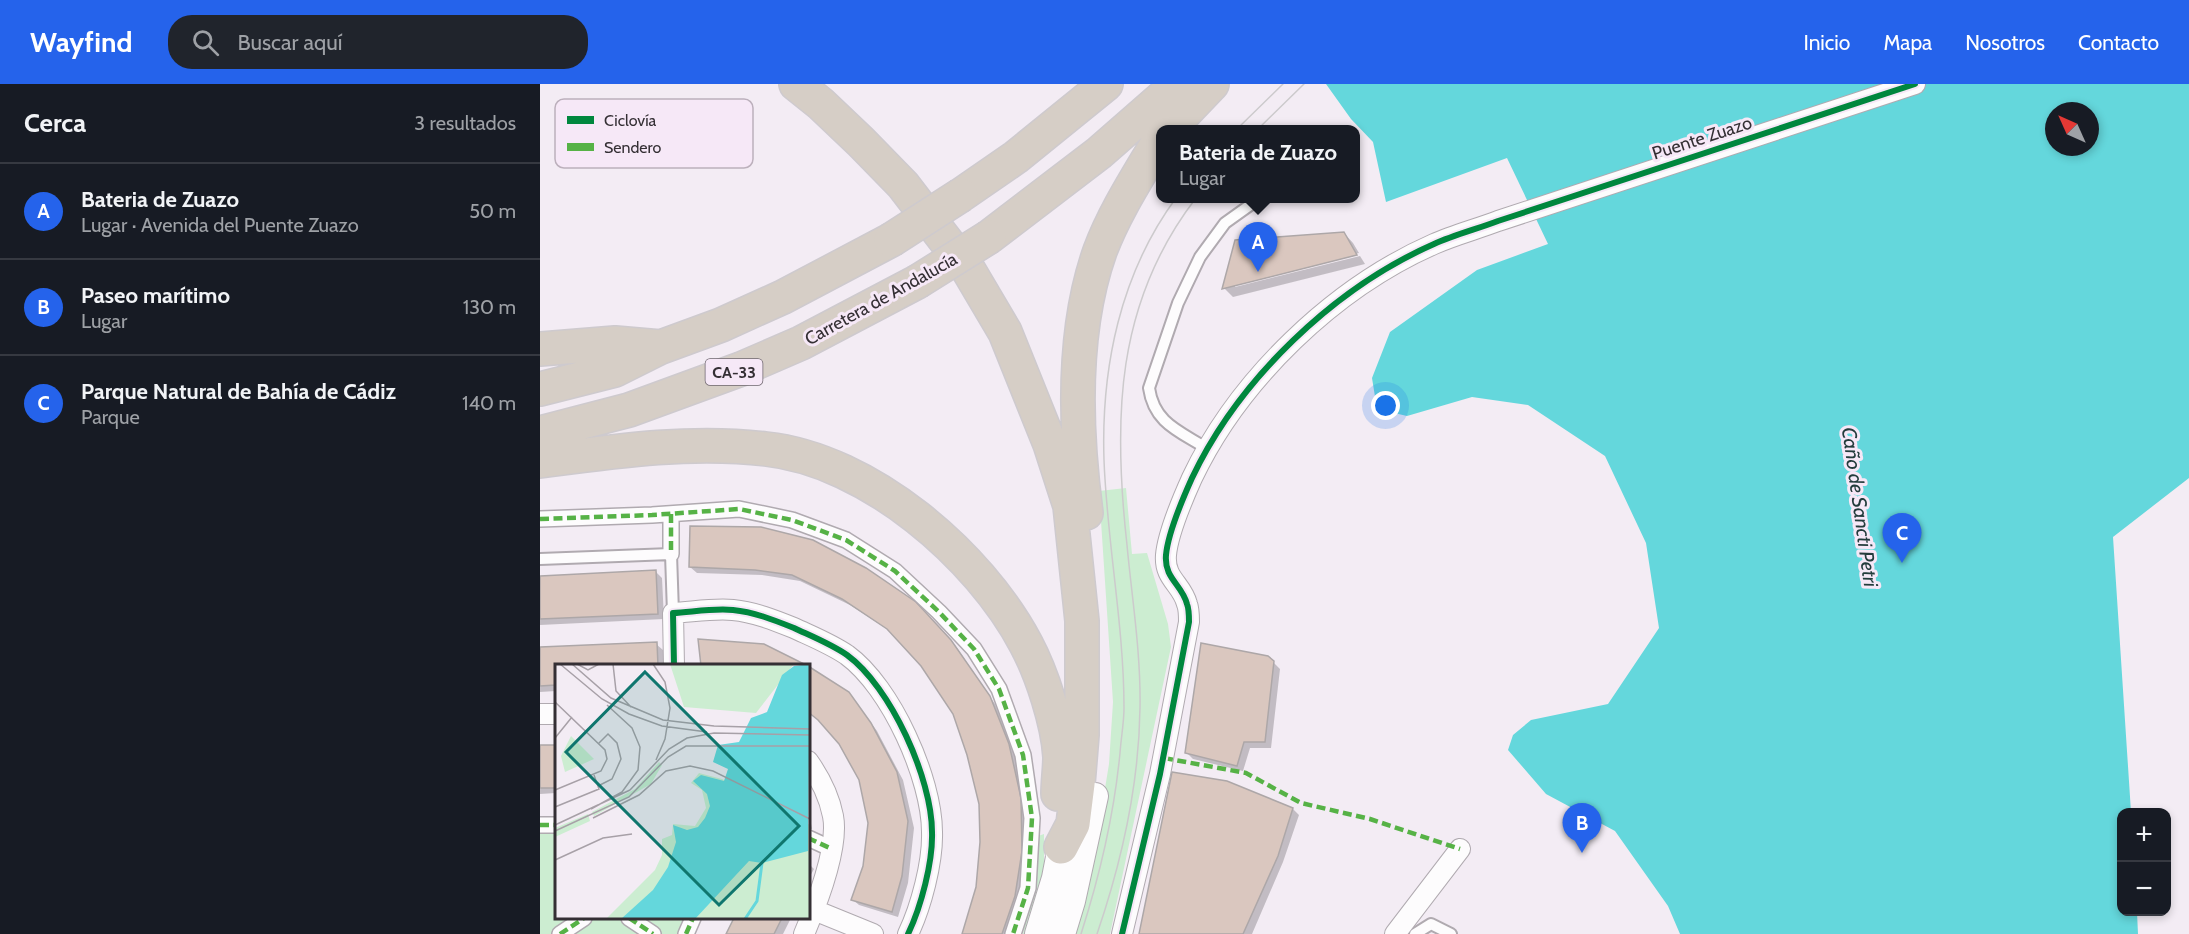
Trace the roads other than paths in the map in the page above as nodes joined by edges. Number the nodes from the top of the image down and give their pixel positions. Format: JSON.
{"nodes":[{"id":1,"x":796,"y":84,"type":"edge"},
{"id":2,"x":1106,"y":84,"type":"edge"},
{"id":3,"x":1178,"y":84,"type":"edge"},
{"id":4,"x":1212,"y":84,"type":"edge"},
{"id":5,"x":1916,"y":84,"type":"edge"},
{"id":6,"x":1173,"y":125,"type":"edge"},
{"id":7,"x":1156,"y":147,"type":"edge"},
{"id":8,"x":1253,"y":203,"type":"edge"},
{"id":9,"x":661,"y":347,"type":"junction"},
{"id":10,"x":540,"y":349,"type":"edge"},
{"id":11,"x":540,"y":389,"type":"edge"},
{"id":12,"x":540,"y":433,"type":"edge"},
{"id":13,"x":1206,"y":448,"type":"junction"},
{"id":14,"x":540,"y":461,"type":"edge"},
{"id":15,"x":671,"y":514,"type":"junction"},
{"id":16,"x":540,"y":519,"type":"edge"},
{"id":17,"x":671,"y":554,"type":"junction"},
{"id":18,"x":540,"y":559,"type":"edge"},
{"id":19,"x":673,"y":613,"type":"junction"},
{"id":20,"x":674,"y":664,"type":"edge"},
{"id":21,"x":810,"y":764,"type":"edge"},
{"id":22,"x":1095,"y":796,"type":"joint"},
{"id":23,"x":810,"y":839,"type":"edge"},
{"id":24,"x":1061,"y":847,"type":"junction"},
{"id":25,"x":832,"y":849,"type":"junction"},
{"id":26,"x":1460,"y":849,"type":"dead end"},
{"id":27,"x":814,"y":910,"type":"junction"},
{"id":28,"x":583,"y":919,"type":"edge"},
{"id":29,"x":630,"y":919,"type":"edge"},
{"id":30,"x":693,"y":919,"type":"edge"},
{"id":31,"x":561,"y":934,"type":"edge"},
{"id":32,"x":652,"y":934,"type":"edge"},
{"id":33,"x":686,"y":934,"type":"edge"},
{"id":34,"x":804,"y":934,"type":"edge"},
{"id":35,"x":873,"y":934,"type":"edge"},
{"id":36,"x":908,"y":934,"type":"edge"},
{"id":37,"x":1014,"y":934,"type":"edge"},
{"id":38,"x":1038,"y":934,"type":"edge"},
{"id":39,"x":1062,"y":934,"type":"edge"},
{"id":40,"x":1122,"y":934,"type":"edge"},
{"id":41,"x":1395,"y":934,"type":"edge"},
{"id":42,"x":1415,"y":934,"type":"edge"},
{"id":43,"x":1452,"y":934,"type":"edge"}],
"edges":[{"from":1,"to":24,"type":"highway"},
{"from":2,"to":9,"type":"highway","number":"CA-33","bridge":true},
{"from":3,"to":12,"type":"highway","name":"Carretera de Andalucía","number":"CA-33","bridge":true},
{"from":4,"to":6,"type":"highway"},
{"from":5,"to":13,"type":"street","name":"Puente Zuazo"},
{"from":7,"to":22,"type":"highway"},
{"from":8,"to":13,"type":"lane"},
{"from":9,"to":10,"type":"highway"},
{"from":9,"to":11,"type":"highway","number":"CA-33"},
{"from":13,"to":40,"type":"street","name":"Puente Zuazo"},
{"from":14,"to":24,"type":"highway"},
{"from":15,"to":16,"type":"street"},
{"from":15,"to":17,"type":"street"},
{"from":15,"to":37,"type":"street"},
{"from":17,"to":18,"type":"lane"},
{"from":17,"to":19,"type":"lane"},
{"from":19,"to":20,"type":"street"},
{"from":19,"to":36,"type":"street"},
{"from":21,"to":25,"type":"street"},
{"from":22,"to":39,"type":"street"},
{"from":23,"to":25,"type":"street"},
{"from":24,"to":38,"type":"street"},
{"from":25,"to":27,"type":"street"},
{"from":26,"to":41,"type":"street"},
{"from":27,"to":34,"type":"street"},
{"from":27,"to":35,"type":"street"},
{"from":28,"to":31,"type":"street"},
{"from":29,"to":32,"type":"street"},
{"from":30,"to":33,"type":"street"},
{"from":42,"to":43,"type":"lane"}]}
